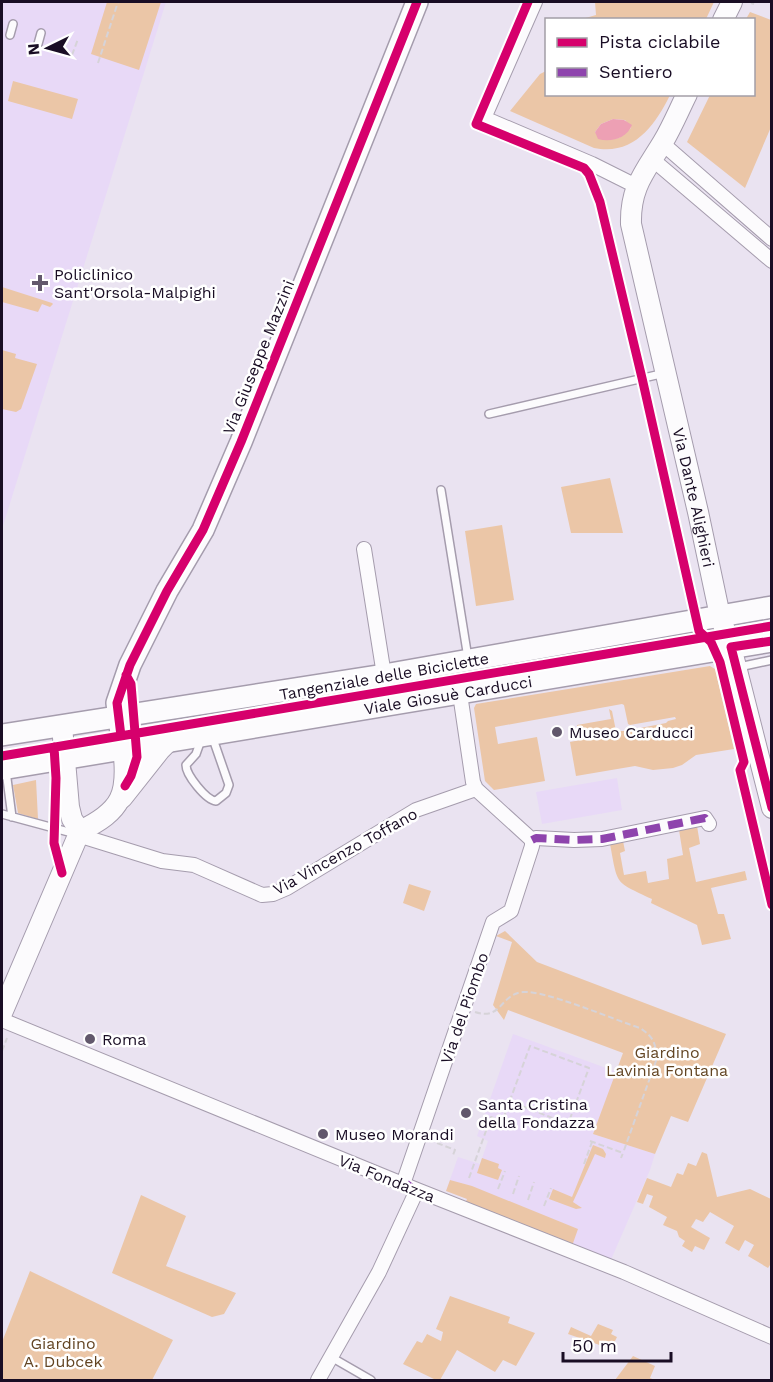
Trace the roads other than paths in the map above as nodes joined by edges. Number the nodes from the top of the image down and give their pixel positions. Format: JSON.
{"nodes":[{"id":1,"x":417,"y":2,"type":"edge"},
{"id":2,"x":535,"y":2,"type":"edge"},
{"id":3,"x":746,"y":3,"type":"edge"},
{"id":4,"x":726,"y":18,"type":"edge"},
{"id":5,"x":13,"y":24,"type":"dead end"},
{"id":6,"x":41,"y":33,"type":"dead end"},
{"id":7,"x":10,"y":35,"type":"dead end"},
{"id":8,"x":38,"y":44,"type":"dead end"},
{"id":9,"x":686,"y":96,"type":"edge"},
{"id":10,"x":657,"y":151,"type":"junction"},
{"id":11,"x":636,"y":186,"type":"junction"},
{"id":12,"x":771,"y":239,"type":"edge"},
{"id":13,"x":769,"y":254,"type":"edge"},
{"id":14,"x":665,"y":372,"type":"junction"},
{"id":15,"x":489,"y":414,"type":"dead end"},
{"id":16,"x":441,"y":490,"type":"dead end"},
{"id":17,"x":364,"y":549,"type":"dead end"},
{"id":18,"x":771,"y":608,"type":"edge"},
{"id":19,"x":720,"y":616,"type":"junction"},
{"id":20,"x":771,"y":641,"type":"edge"},
{"id":21,"x":734,"y":657,"type":"junction"},
{"id":22,"x":771,"y":660,"type":"edge"},
{"id":23,"x":462,"y":662,"type":"junction"},
{"id":24,"x":384,"y":675,"type":"junction"},
{"id":25,"x":460,"y":694,"type":"junction"},
{"id":26,"x":206,"y":704,"type":"junction"},
{"id":27,"x":118,"y":717,"type":"junction"},
{"id":28,"x":62,"y":726,"type":"junction"},
{"id":29,"x":2,"y":735,"type":"edge"},
{"id":30,"x":206,"y":735,"type":"junction"},
{"id":31,"x":170,"y":741,"type":"junction"},
{"id":32,"x":123,"y":748,"type":"junction"},
{"id":33,"x":66,"y":758,"type":"junction"},
{"id":34,"x":4,"y":769,"type":"edge"},
{"id":35,"x":476,"y":789,"type":"junction"},
{"id":36,"x":121,"y":800,"type":"junction"},
{"id":37,"x":771,"y":808,"type":"edge"},
{"id":38,"x":2,"y":814,"type":"edge"},
{"id":39,"x":12,"y":817,"type":"junction"},
{"id":40,"x":709,"y":824,"type":"dead end"},
{"id":41,"x":79,"y":833,"type":"junction"},
{"id":42,"x":532,"y":840,"type":"junction"},
{"id":43,"x":2,"y":1013,"type":"edge"},
{"id":44,"x":6,"y":1025,"type":"edge"},
{"id":45,"x":411,"y":1186,"type":"junction"},
{"id":46,"x":771,"y":1337,"type":"edge"},
{"id":47,"x":331,"y":1357,"type":"junction"},
{"id":48,"x":318,"y":1380,"type":"edge"},
{"id":49,"x":371,"y":1380,"type":"edge"}],
"edges":[{"from":1,"to":27,"type":"main road","name":"Via Giuseppe Mazzini"},
{"from":2,"to":11,"type":"street"},
{"from":3,"to":4,"type":"street"},
{"from":5,"to":7,"type":"lane"},
{"from":6,"to":8,"type":"lane"},
{"from":9,"to":10,"type":"street"},
{"from":10,"to":11,"type":"street"},
{"from":10,"to":12,"type":"street"},
{"from":10,"to":13,"type":"street"},
{"from":11,"to":14,"type":"street","name":"Via Dante Alighieri"},
{"from":14,"to":15,"type":"lane"},
{"from":14,"to":19,"type":"street","name":"Via Dante Alighieri"},
{"from":16,"to":23,"type":"lane"},
{"from":17,"to":24,"type":"street","name":"Viale Giosuè Carducci"},
{"from":18,"to":19,"type":"main road","name":"Viale Giosuè Carducci"},
{"from":19,"to":21,"type":"street","name":"Via Dante Alighieri"},
{"from":19,"to":23,"type":"main road","name":"Viale Giosuè Carducci"},
{"from":20,"to":21,"type":"main road","name":"Viale Giosuè Carducci"},
{"from":21,"to":22,"type":"lane"},
{"from":21,"to":25,"type":"main road","name":"Viale Giosuè Carducci"},
{"from":21,"to":37,"type":"street","name":"Via Dante Alighieri"},
{"from":23,"to":24,"type":"main road","name":"Viale Giosuè Carducci"},
{"from":23,"to":25,"type":"main road"},
{"from":24,"to":26,"type":"main road","name":"Viale Giosuè Carducci"},
{"from":25,"to":30,"type":"main road","name":"Viale Giosuè Carducci"},
{"from":25,"to":35,"type":"street"},
{"from":26,"to":27,"type":"main road","name":"Viale Giosuè Carducci"},
{"from":26,"to":30,"type":"main road"},
{"from":27,"to":28,"type":"main road","name":"Viale Giosuè Carducci"},
{"from":27,"to":32,"type":"main road","name":"Via Giuseppe Mazzini"},
{"from":28,"to":29,"type":"main road","name":"Viale Giosuè Carducci"},
{"from":28,"to":33,"type":"street"},
{"from":30,"to":30,"type":"lane"},
{"from":30,"to":31,"type":"main road","name":"Viale Giosuè Carducci"},
{"from":31,"to":32,"type":"main road","name":"Viale Giosuè Carducci"},
{"from":31,"to":36,"type":"street"},
{"from":32,"to":33,"type":"main road","name":"Viale Giosuè Carducci"},
{"from":32,"to":36,"type":"street"},
{"from":33,"to":34,"type":"main road","name":"Viale Giosuè Carducci"},
{"from":33,"to":41,"type":"street"},
{"from":34,"to":39,"type":"lane"},
{"from":35,"to":41,"type":"street","name":"Via Vincenzo Toffano"},
{"from":35,"to":42,"type":"street"},
{"from":36,"to":41,"type":"street"},
{"from":38,"to":39,"type":"lane"},
{"from":39,"to":41,"type":"lane"},
{"from":40,"to":42,"type":"street"},
{"from":41,"to":43,"type":"street"},
{"from":42,"to":45,"type":"street","name":"Via del Piombo"},
{"from":44,"to":45,"type":"street","name":"Via Fondazza"},
{"from":45,"to":46,"type":"street","name":"Via Fondazza"},
{"from":45,"to":47,"type":"street","name":"Via del Piombo"},
{"from":47,"to":48,"type":"street","name":"Via del Piombo"},
{"from":47,"to":49,"type":"lane"}]}
